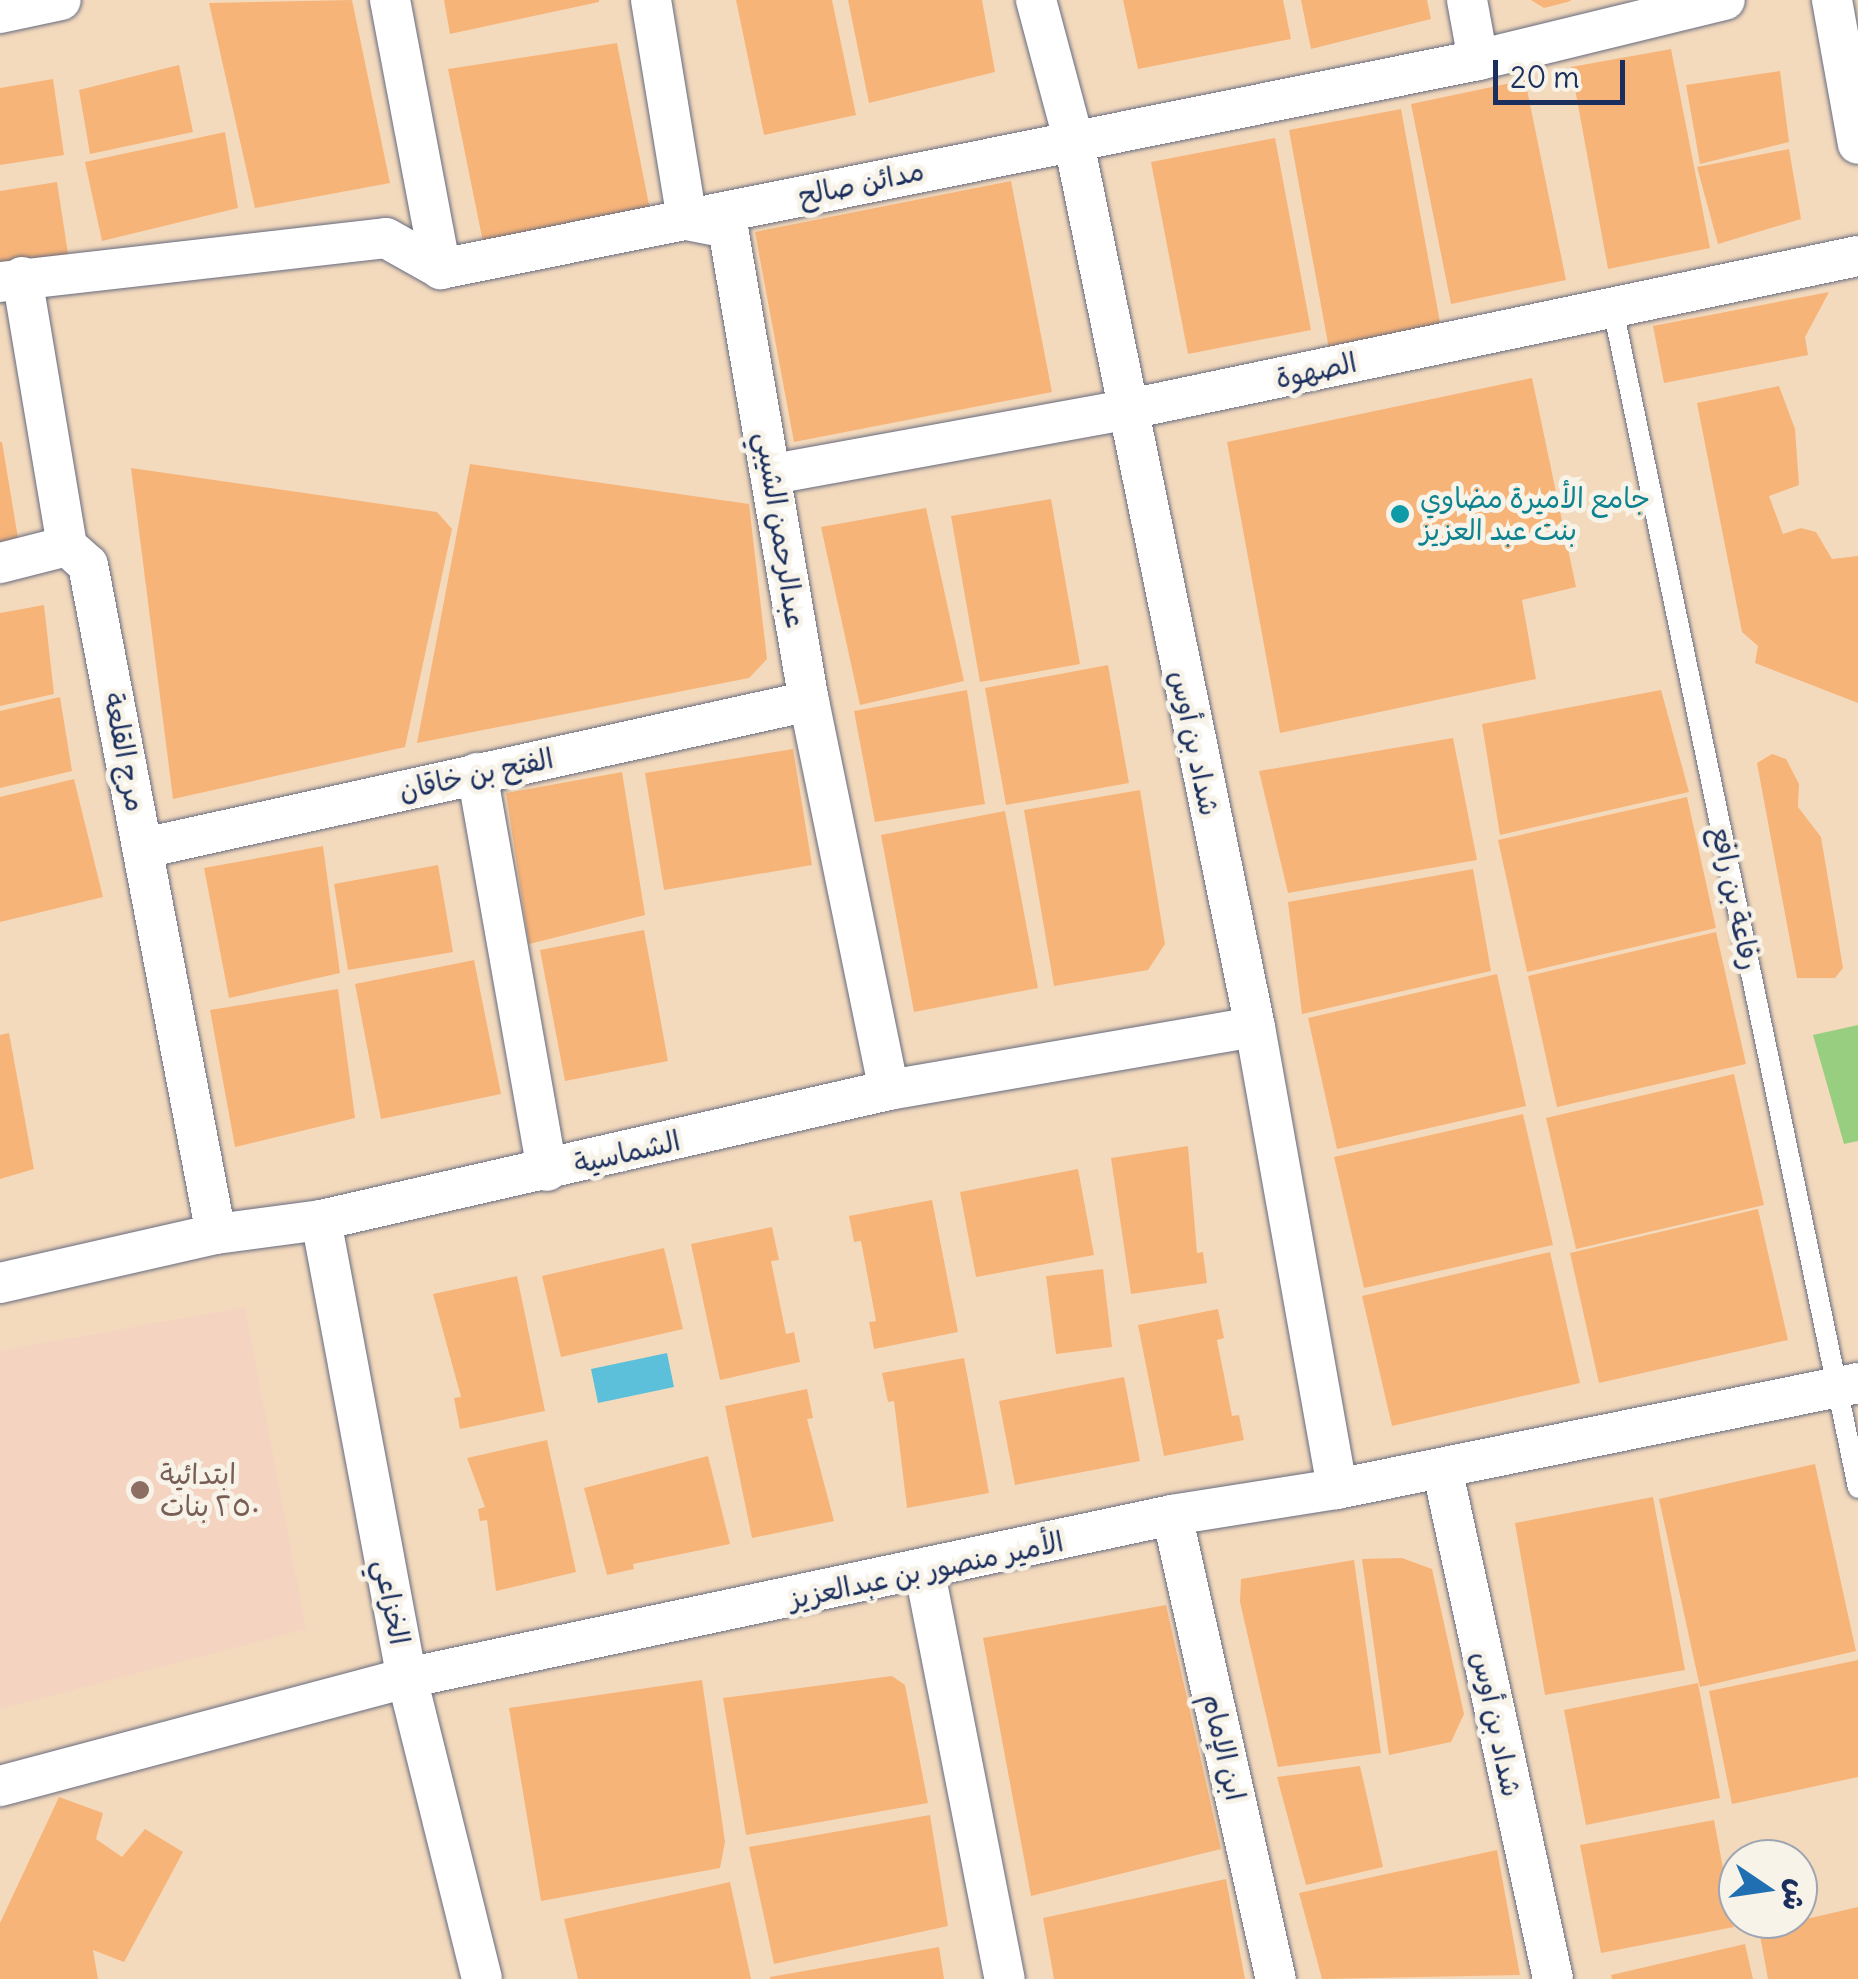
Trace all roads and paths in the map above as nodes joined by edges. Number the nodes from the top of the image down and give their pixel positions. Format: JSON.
{"nodes":[{"id":1,"x":61,"y":0,"type":"edge"},
{"id":2,"x":390,"y":0,"type":"edge"},
{"id":3,"x":652,"y":0,"type":"edge"},
{"id":4,"x":1036,"y":0,"type":"edge"},
{"id":5,"x":1467,"y":0,"type":"edge"},
{"id":6,"x":1832,"y":0,"type":"edge"},
{"id":7,"x":1724,"y":2,"type":"edge"},
{"id":8,"x":0,"y":13,"type":"edge"},
{"id":9,"x":1478,"y":60,"type":"junction"},
{"id":10,"x":1073,"y":138,"type":"junction"},
{"id":11,"x":1858,"y":144,"type":"edge"},
{"id":12,"x":687,"y":220,"type":"junction"},
{"id":13,"x":1858,"y":256,"type":"edge"},
{"id":14,"x":441,"y":269,"type":"junction"},
{"id":15,"x":11,"y":279,"type":"edge"},
{"id":16,"x":1613,"y":309,"type":"junction"},
{"id":17,"x":1125,"y":410,"type":"junction"},
{"id":18,"x":773,"y":474,"type":"junction"},
{"id":19,"x":67,"y":546,"type":"junction"},
{"id":20,"x":0,"y":564,"type":"edge"},
{"id":21,"x":809,"y":701,"type":"junction"},
{"id":22,"x":477,"y":773,"type":"junction"},
{"id":23,"x":144,"y":848,"type":"junction"},
{"id":24,"x":1255,"y":1027,"type":"junction"},
{"id":25,"x":889,"y":1090,"type":"junction"},
{"id":26,"x":547,"y":1170,"type":"junction"},
{"id":27,"x":321,"y":1220,"type":"junction"},
{"id":28,"x":216,"y":1234,"type":"junction"},
{"id":29,"x":0,"y":1284,"type":"edge"},
{"id":30,"x":1849,"y":1385,"type":"edge"},
{"id":31,"x":1442,"y":1468,"type":"junction"},
{"id":32,"x":1858,"y":1488,"type":"edge"},
{"id":33,"x":1337,"y":1489,"type":"junction"},
{"id":34,"x":1172,"y":1516,"type":"junction"},
{"id":35,"x":924,"y":1573,"type":"junction"},
{"id":36,"x":406,"y":1678,"type":"junction"},
{"id":37,"x":0,"y":1786,"type":"edge"},
{"id":38,"x":482,"y":1979,"type":"edge"},
{"id":39,"x":1005,"y":1979,"type":"edge"},
{"id":40,"x":1276,"y":1979,"type":"edge"},
{"id":41,"x":1553,"y":1979,"type":"edge"}],
"edges":[{"from":1,"to":8,"type":"street"},
{"from":2,"to":14,"type":"street"},
{"from":3,"to":12,"type":"street"},
{"from":4,"to":10,"type":"street","name":"شداد بن أوس"},
{"from":5,"to":9,"type":"street"},
{"from":6,"to":11,"type":"street"},
{"from":7,"to":9,"type":"street","name":"مدائن صالح"},
{"from":9,"to":10,"type":"street","name":"مدائن صالح"},
{"from":10,"to":12,"type":"street","name":"مدائن صالح"},
{"from":10,"to":17,"type":"street","name":"شداد بن أوس"},
{"from":12,"to":14,"type":"street","name":"مدائن صالح"},
{"from":12,"to":18,"type":"street","name":"عبدالرحمن الشيبي"},
{"from":13,"to":16,"type":"street","name":"الصهوة"},
{"from":14,"to":15,"type":"street"},
{"from":15,"to":19,"type":"street","name":"مرج القلعة"},
{"from":16,"to":17,"type":"street","name":"الصهوة"},
{"from":16,"to":30,"type":"lane","name":"رفاعة بن رافع"},
{"from":17,"to":18,"type":"street","name":"الصهوة"},
{"from":17,"to":24,"type":"street","name":"شداد بن أوس"},
{"from":18,"to":21,"type":"street","name":"عبدالرحمن الشيبي"},
{"from":19,"to":20,"type":"street"},
{"from":19,"to":23,"type":"street","name":"مرج القلعة"},
{"from":21,"to":22,"type":"street","name":"الفتح بن خاقان"},
{"from":21,"to":25,"type":"street","name":"عبدالرحمن الشيبي"},
{"from":22,"to":23,"type":"street","name":"الفتح بن خاقان"},
{"from":22,"to":26,"type":"street"},
{"from":23,"to":28,"type":"street","name":"مرج القلعة"},
{"from":24,"to":25,"type":"street","name":"الشماسية"},
{"from":24,"to":33,"type":"street","name":"شداد بن أوس"},
{"from":25,"to":26,"type":"street","name":"الشماسية"},
{"from":26,"to":27,"type":"street","name":"الشماسية"},
{"from":27,"to":28,"type":"street","name":"الشماسية"},
{"from":27,"to":36,"type":"street","name":"الخزاعي"},
{"from":28,"to":29,"type":"street","name":"الشماسية"},
{"from":30,"to":31,"type":"street","name":"الأمير منصور بن عبدالعزيز"},
{"from":30,"to":32,"type":"lane","name":"رفاعة بن رافع"},
{"from":31,"to":33,"type":"street","name":"الأمير منصور بن عبدالعزيز"},
{"from":31,"to":41,"type":"street","name":"شداد بن أوس"},
{"from":33,"to":34,"type":"street","name":"الأمير منصور بن عبدالعزيز"},
{"from":34,"to":35,"type":"street","name":"الأمير منصور بن عبدالعزيز"},
{"from":34,"to":40,"type":"street","name":"ابن الإمام"},
{"from":35,"to":36,"type":"street","name":"الأمير منصور بن عبدالعزيز"},
{"from":35,"to":39,"type":"street"},
{"from":36,"to":37,"type":"street","name":"الأمير منصور بن عبدالعزيز"},
{"from":36,"to":38,"type":"street","name":"الخزاعي"}]}
